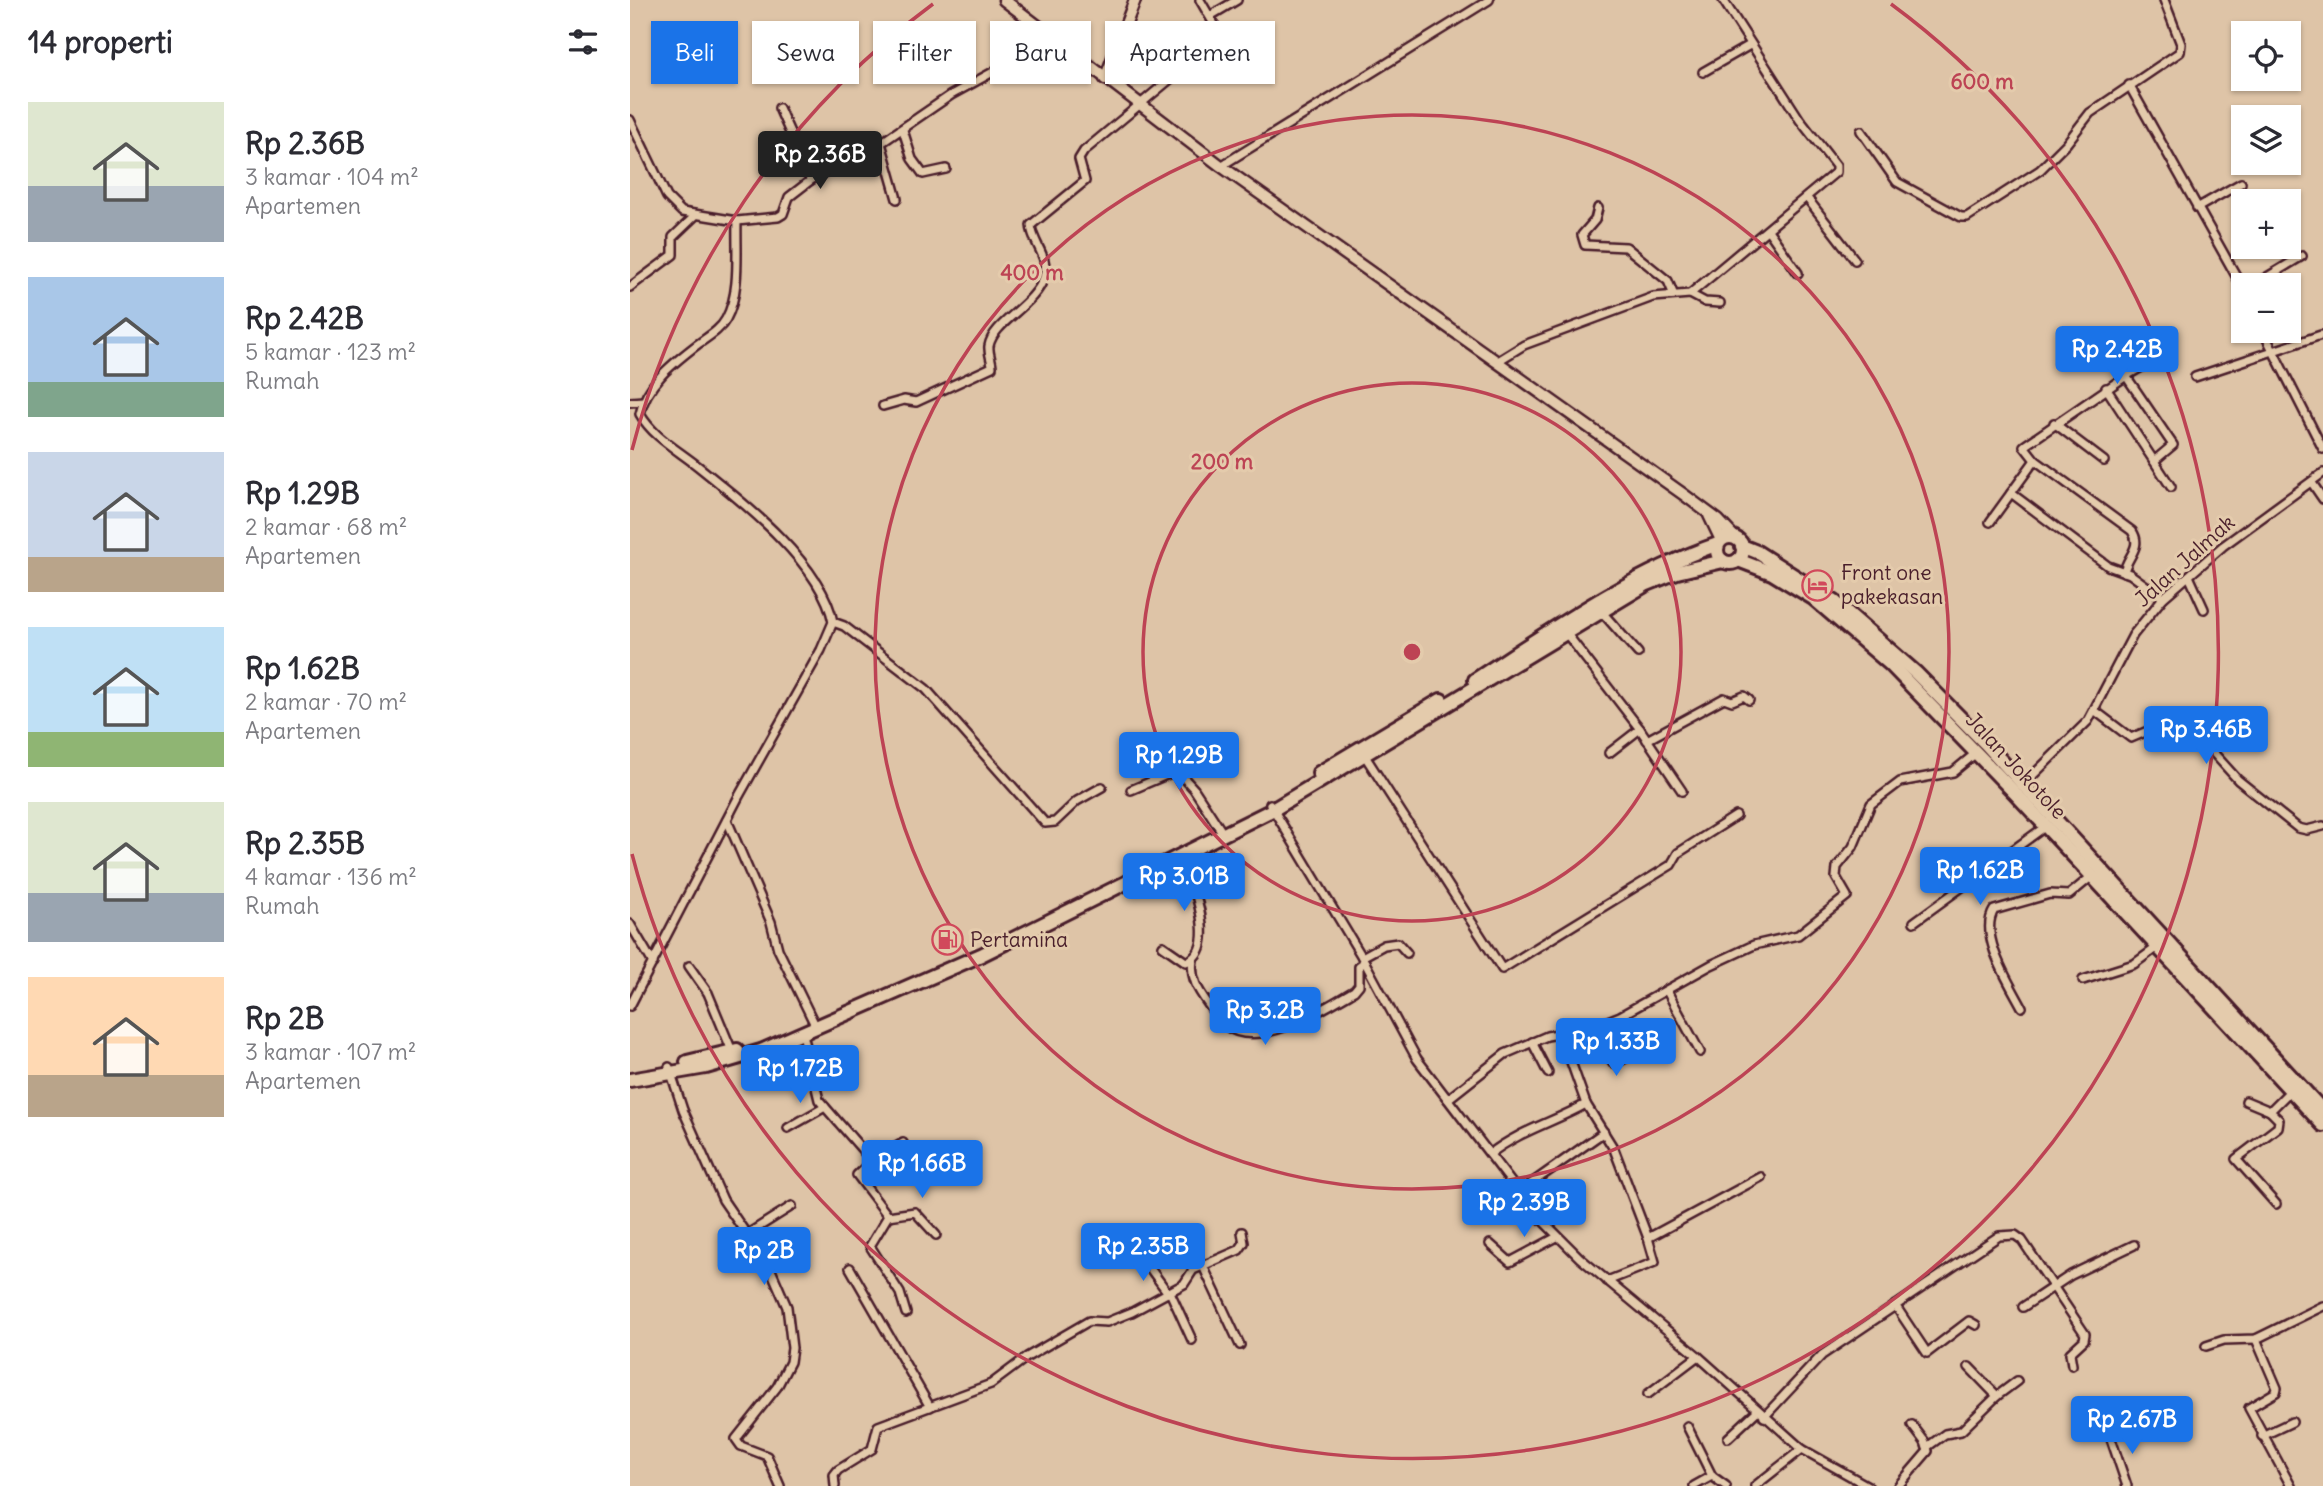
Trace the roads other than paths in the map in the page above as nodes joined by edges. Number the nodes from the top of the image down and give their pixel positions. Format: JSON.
{"nodes":[{"id":1,"x":1004,"y":0,"type":"edge"},
{"id":2,"x":1135,"y":0,"type":"edge"},
{"id":3,"x":1200,"y":0,"type":"edge"},
{"id":4,"x":1237,"y":0,"type":"edge"},
{"id":5,"x":1489,"y":0,"type":"edge"},
{"id":6,"x":1723,"y":0,"type":"edge"},
{"id":7,"x":2164,"y":0,"type":"edge"},
{"id":8,"x":1210,"y":16,"type":"junction"},
{"id":9,"x":1031,"y":21,"type":"edge"},
{"id":10,"x":1127,"y":21,"type":"edge"},
{"id":11,"x":1213,"y":21,"type":"edge"},
{"id":12,"x":1750,"y":45,"type":"junction"},
{"id":13,"x":1091,"y":68,"type":"edge"},
{"id":14,"x":990,"y":71,"type":"edge"},
{"id":15,"x":1703,"y":72,"type":"dead end"},
{"id":16,"x":1105,"y":79,"type":"edge"},
{"id":17,"x":1112,"y":84,"type":"edge"},
{"id":18,"x":1163,"y":84,"type":"edge"},
{"id":19,"x":2129,"y":85,"type":"junction"},
{"id":20,"x":1138,"y":104,"type":"junction"},
{"id":21,"x":779,"y":108,"type":"dead end"},
{"id":22,"x":630,"y":120,"type":"edge"},
{"id":23,"x":903,"y":130,"type":"junction"},
{"id":24,"x":1861,"y":131,"type":"dead end"},
{"id":25,"x":639,"y":133,"type":"junction"},
{"id":26,"x":630,"y":138,"type":"edge"},
{"id":27,"x":881,"y":143,"type":"junction"},
{"id":28,"x":1221,"y":166,"type":"junction"},
{"id":29,"x":946,"y":169,"type":"dead end"},
{"id":30,"x":811,"y":180,"type":"junction"},
{"id":31,"x":2241,"y":183,"type":"dead end"},
{"id":32,"x":1807,"y":198,"type":"junction"},
{"id":33,"x":897,"y":199,"type":"dead end"},
{"id":34,"x":1598,"y":208,"type":"dead end"},
{"id":35,"x":2197,"y":208,"type":"junction"},
{"id":36,"x":696,"y":215,"type":"junction"},
{"id":37,"x":737,"y":221,"type":"junction"},
{"id":38,"x":1768,"y":230,"type":"junction"},
{"id":39,"x":2302,"y":256,"type":"dead end"},
{"id":40,"x":1855,"y":260,"type":"dead end"},
{"id":41,"x":1798,"y":273,"type":"dead end"},
{"id":42,"x":2234,"y":273,"type":"edge"},
{"id":43,"x":2274,"y":273,"type":"edge"},
{"id":44,"x":630,"y":287,"type":"edge"},
{"id":45,"x":1673,"y":293,"type":"junction"},
{"id":46,"x":1690,"y":294,"type":"junction"},
{"id":47,"x":1720,"y":303,"type":"dead end"},
{"id":48,"x":2321,"y":335,"type":"edge"},
{"id":49,"x":2269,"y":343,"type":"edge"},
{"id":50,"x":2110,"y":346,"type":"dead end"},
{"id":51,"x":2272,"y":350,"type":"junction"},
{"id":52,"x":1498,"y":361,"type":"junction"},
{"id":53,"x":2145,"y":365,"type":"dead end"},
{"id":54,"x":2126,"y":376,"type":"junction"},
{"id":55,"x":2195,"y":377,"type":"dead end"},
{"id":56,"x":2106,"y":388,"type":"junction"},
{"id":57,"x":643,"y":401,"type":"junction"},
{"id":58,"x":630,"y":402,"type":"edge"},
{"id":59,"x":883,"y":406,"type":"dead end"},
{"id":60,"x":2054,"y":423,"type":"junction"},
{"id":61,"x":2323,"y":449,"type":"edge"},
{"id":62,"x":2035,"y":460,"type":"junction"},
{"id":63,"x":2104,"y":461,"type":"dead end"},
{"id":64,"x":2154,"y":461,"type":"junction"},
{"id":65,"x":2323,"y":473,"type":"edge"},
{"id":66,"x":2312,"y":483,"type":"junction"},
{"id":67,"x":2171,"y":487,"type":"dead end"},
{"id":68,"x":2011,"y":493,"type":"junction"},
{"id":69,"x":2323,"y":499,"type":"edge"},
{"id":70,"x":1990,"y":523,"type":"dead end"},
{"id":71,"x":1729,"y":542,"type":"junction"},
{"id":72,"x":1738,"y":560,"type":"junction"},
{"id":73,"x":1723,"y":561,"type":"junction"},
{"id":74,"x":2124,"y":572,"type":"junction"},
{"id":75,"x":2189,"y":576,"type":"junction"},
{"id":76,"x":2163,"y":598,"type":"junction"},
{"id":77,"x":2204,"y":609,"type":"dead end"},
{"id":78,"x":1601,"y":610,"type":"junction"},
{"id":79,"x":833,"y":622,"type":"junction"},
{"id":80,"x":1566,"y":633,"type":"junction"},
{"id":81,"x":1637,"y":653,"type":"dead end"},
{"id":82,"x":1497,"y":671,"type":"junction"},
{"id":83,"x":1749,"y":700,"type":"dead end"},
{"id":84,"x":2094,"y":710,"type":"junction"},
{"id":85,"x":1640,"y":729,"type":"junction"},
{"id":86,"x":1647,"y":740,"type":"junction"},
{"id":87,"x":1153,"y":744,"type":"dead end"},
{"id":88,"x":1976,"y":752,"type":"junction"},
{"id":89,"x":1609,"y":753,"type":"dead end"},
{"id":90,"x":1365,"y":756,"type":"junction"},
{"id":91,"x":1178,"y":770,"type":"junction"},
{"id":92,"x":1102,"y":787,"type":"dead end"},
{"id":93,"x":2019,"y":789,"type":"junction"},
{"id":94,"x":1131,"y":790,"type":"dead end"},
{"id":95,"x":1682,"y":791,"type":"dead end"},
{"id":96,"x":1272,"y":806,"type":"junction"},
{"id":97,"x":1736,"y":816,"type":"dead end"},
{"id":98,"x":727,"y":820,"type":"junction"},
{"id":99,"x":2323,"y":825,"type":"edge"},
{"id":100,"x":2046,"y":827,"type":"junction"},
{"id":101,"x":1220,"y":829,"type":"junction"},
{"id":102,"x":1175,"y":858,"type":"junction"},
{"id":103,"x":2092,"y":876,"type":"junction"},
{"id":104,"x":2121,"y":900,"type":"junction"},
{"id":105,"x":1914,"y":922,"type":"dead end"},
{"id":106,"x":630,"y":924,"type":"edge"},
{"id":107,"x":2162,"y":944,"type":"junction"},
{"id":108,"x":1163,"y":946,"type":"dead end"},
{"id":109,"x":1407,"y":953,"type":"dead end"},
{"id":110,"x":1364,"y":959,"type":"junction"},
{"id":111,"x":1192,"y":960,"type":"junction"},
{"id":112,"x":653,"y":962,"type":"junction"},
{"id":113,"x":689,"y":966,"type":"dead end"},
{"id":114,"x":2083,"y":980,"type":"dead end"},
{"id":115,"x":1667,"y":991,"type":"junction"},
{"id":116,"x":630,"y":1006,"type":"edge"},
{"id":117,"x":2022,"y":1007,"type":"dead end"},
{"id":118,"x":814,"y":1023,"type":"junction"},
{"id":119,"x":1590,"y":1028,"type":"junction"},
{"id":120,"x":803,"y":1034,"type":"junction"},
{"id":121,"x":1561,"y":1034,"type":"junction"},
{"id":122,"x":1664,"y":1040,"type":"dead end"},
{"id":123,"x":1532,"y":1042,"type":"junction"},
{"id":124,"x":732,"y":1051,"type":"junction"},
{"id":125,"x":1700,"y":1052,"type":"dead end"},
{"id":126,"x":670,"y":1070,"type":"junction"},
{"id":127,"x":1548,"y":1073,"type":"dead end"},
{"id":128,"x":630,"y":1074,"type":"edge"},
{"id":129,"x":630,"y":1080,"type":"edge"},
{"id":130,"x":2291,"y":1090,"type":"junction"},
{"id":131,"x":1448,"y":1099,"type":"junction"},
{"id":132,"x":2246,"y":1101,"type":"dead end"},
{"id":133,"x":1586,"y":1104,"type":"junction"},
{"id":134,"x":825,"y":1107,"type":"junction"},
{"id":135,"x":2270,"y":1111,"type":"junction"},
{"id":136,"x":2323,"y":1111,"type":"edge"},
{"id":137,"x":2323,"y":1125,"type":"edge"},
{"id":138,"x":788,"y":1128,"type":"dead end"},
{"id":139,"x":1604,"y":1132,"type":"junction"},
{"id":140,"x":904,"y":1143,"type":"dead end"},
{"id":141,"x":1490,"y":1154,"type":"junction"},
{"id":142,"x":872,"y":1161,"type":"junction"},
{"id":143,"x":1761,"y":1177,"type":"dead end"},
{"id":144,"x":1519,"y":1192,"type":"junction"},
{"id":145,"x":2276,"y":1204,"type":"dead end"},
{"id":146,"x":792,"y":1206,"type":"dead end"},
{"id":147,"x":888,"y":1216,"type":"junction"},
{"id":148,"x":1242,"y":1231,"type":"dead end"},
{"id":149,"x":746,"y":1235,"type":"junction"},
{"id":150,"x":936,"y":1235,"type":"dead end"},
{"id":151,"x":1557,"y":1237,"type":"junction"},
{"id":152,"x":1648,"y":1238,"type":"junction"},
{"id":153,"x":1490,"y":1244,"type":"dead end"},
{"id":154,"x":2134,"y":1245,"type":"dead end"},
{"id":155,"x":1141,"y":1256,"type":"dead end"},
{"id":156,"x":1203,"y":1266,"type":"junction"},
{"id":157,"x":850,"y":1268,"type":"dead end"},
{"id":158,"x":1607,"y":1280,"type":"junction"},
{"id":159,"x":2054,"y":1286,"type":"junction"},
{"id":160,"x":1169,"y":1292,"type":"junction"},
{"id":161,"x":1895,"y":1305,"type":"junction"},
{"id":162,"x":2323,"y":1306,"type":"edge"},
{"id":163,"x":2023,"y":1307,"type":"dead end"},
{"id":164,"x":906,"y":1313,"type":"dead end"},
{"id":165,"x":1976,"y":1325,"type":"dead end"},
{"id":166,"x":2256,"y":1339,"type":"junction"},
{"id":167,"x":1192,"y":1340,"type":"dead end"},
{"id":168,"x":1240,"y":1345,"type":"dead end"},
{"id":169,"x":2206,"y":1346,"type":"dead end"},
{"id":170,"x":1698,"y":1356,"type":"junction"},
{"id":171,"x":2072,"y":1365,"type":"dead end"},
{"id":172,"x":1969,"y":1367,"type":"dead end"},
{"id":173,"x":2017,"y":1381,"type":"dead end"},
{"id":174,"x":1648,"y":1394,"type":"dead end"},
{"id":175,"x":1997,"y":1396,"type":"junction"},
{"id":176,"x":930,"y":1407,"type":"junction"},
{"id":177,"x":1757,"y":1410,"type":"junction"},
{"id":178,"x":1764,"y":1417,"type":"junction"},
{"id":179,"x":2292,"y":1422,"type":"dead end"},
{"id":180,"x":1912,"y":1425,"type":"dead end"},
{"id":181,"x":1687,"y":1426,"type":"dead end"},
{"id":182,"x":2110,"y":1436,"type":"dead end"},
{"id":183,"x":2262,"y":1436,"type":"junction"},
{"id":184,"x":1728,"y":1438,"type":"dead end"},
{"id":185,"x":1927,"y":1447,"type":"junction"},
{"id":186,"x":1802,"y":1449,"type":"junction"},
{"id":187,"x":1712,"y":1476,"type":"junction"},
{"id":188,"x":780,"y":1486,"type":"edge"},
{"id":189,"x":835,"y":1486,"type":"edge"},
{"id":190,"x":1694,"y":1486,"type":"edge"},
{"id":191,"x":1726,"y":1486,"type":"edge"},
{"id":192,"x":1755,"y":1486,"type":"edge"},
{"id":193,"x":1868,"y":1486,"type":"edge"},
{"id":194,"x":1898,"y":1486,"type":"edge"},
{"id":195,"x":2127,"y":1486,"type":"edge"},
{"id":196,"x":2291,"y":1486,"type":"edge"}],
"edges":[{"from":1,"to":9,"type":"main road"},
{"from":2,"to":10,"type":"main road"},
{"from":3,"to":8,"type":"street"},
{"from":4,"to":8,"type":"street"},
{"from":5,"to":28,"type":"street"},
{"from":6,"to":12,"type":"street"},
{"from":7,"to":19,"type":"street"},
{"from":8,"to":11,"type":"street"},
{"from":12,"to":15,"type":"street"},
{"from":12,"to":32,"type":"street"},
{"from":13,"to":16,"type":"main road"},
{"from":14,"to":23,"type":"street"},
{"from":17,"to":20,"type":"main road"},
{"from":18,"to":20,"type":"street"},
{"from":19,"to":24,"type":"street"},
{"from":19,"to":35,"type":"street"},
{"from":20,"to":28,"type":"main road"},
{"from":20,"to":59,"type":"street"},
{"from":21,"to":30,"type":"street"},
{"from":22,"to":25,"type":"street"},
{"from":23,"to":27,"type":"street"},
{"from":23,"to":29,"type":"street"},
{"from":25,"to":26,"type":"street"},
{"from":25,"to":36,"type":"street"},
{"from":27,"to":30,"type":"street"},
{"from":27,"to":33,"type":"street"},
{"from":28,"to":52,"type":"main road"},
{"from":30,"to":37,"type":"street"},
{"from":31,"to":35,"type":"street"},
{"from":32,"to":38,"type":"street"},
{"from":32,"to":40,"type":"street"},
{"from":34,"to":45,"type":"street"},
{"from":35,"to":42,"type":"street"},
{"from":36,"to":37,"type":"street"},
{"from":36,"to":44,"type":"street"},
{"from":37,"to":57,"type":"street"},
{"from":38,"to":41,"type":"street"},
{"from":38,"to":46,"type":"street"},
{"from":39,"to":43,"type":"street"},
{"from":45,"to":46,"type":"street"},
{"from":45,"to":52,"type":"street"},
{"from":46,"to":47,"type":"street"},
{"from":48,"to":51,"type":"street"},
{"from":49,"to":51,"type":"street"},
{"from":50,"to":54,"type":"street"},
{"from":51,"to":55,"type":"street"},
{"from":51,"to":61,"type":"street"},
{"from":52,"to":71,"type":"main road"},
{"from":53,"to":54,"type":"street"},
{"from":54,"to":56,"type":"street"},
{"from":54,"to":64,"type":"street"},
{"from":56,"to":60,"type":"street"},
{"from":56,"to":64,"type":"street"},
{"from":57,"to":58,"type":"street"},
{"from":57,"to":79,"type":"street"},
{"from":60,"to":62,"type":"street"},
{"from":60,"to":63,"type":"street"},
{"from":62,"to":68,"type":"street"},
{"from":62,"to":74,"type":"street"},
{"from":64,"to":67,"type":"street"},
{"from":65,"to":66,"type":"street","name":"Jalan Jalmak"},
{"from":66,"to":69,"type":"street"},
{"from":66,"to":75,"type":"street","name":"Jalan Jalmak"},
{"from":68,"to":70,"type":"street"},
{"from":68,"to":74,"type":"street"},
{"from":71,"to":72,"type":"highway"},
{"from":71,"to":73,"type":"highway"},
{"from":71,"to":82,"type":"highway"},
{"from":71,"to":93,"type":"highway","name":"Jalan Jokotole"},
{"from":72,"to":73,"type":"highway"},
{"from":72,"to":88,"type":"highway","name":"Jalan Jokotole"},
{"from":73,"to":78,"type":"highway"},
{"from":74,"to":76,"type":"street"},
{"from":75,"to":76,"type":"street","name":"Jalan Jalmak"},
{"from":75,"to":77,"type":"street"},
{"from":76,"to":84,"type":"street","name":"Jalan Jalmak"},
{"from":78,"to":80,"type":"highway"},
{"from":78,"to":81,"type":"street"},
{"from":79,"to":92,"type":"street"},
{"from":79,"to":98,"type":"street"},
{"from":80,"to":82,"type":"highway"},
{"from":80,"to":85,"type":"street"},
{"from":82,"to":90,"type":"highway"},
{"from":82,"to":96,"type":"highway"},
{"from":83,"to":86,"type":"street"},
{"from":84,"to":93,"type":"street","name":"Jalan Jalmak"},
{"from":84,"to":99,"type":"street"},
{"from":85,"to":86,"type":"street"},
{"from":85,"to":89,"type":"street"},
{"from":86,"to":95,"type":"street"},
{"from":87,"to":91,"type":"street"},
{"from":88,"to":93,"type":"highway","name":"Jalan Jokotole"},
{"from":88,"to":115,"type":"street"},
{"from":90,"to":96,"type":"highway"},
{"from":90,"to":97,"type":"street"},
{"from":91,"to":94,"type":"street"},
{"from":91,"to":101,"type":"street"},
{"from":93,"to":100,"type":"highway","name":"Jalan Jokotole"},
{"from":93,"to":104,"type":"highway","name":"Jalan Jokotole"},
{"from":96,"to":101,"type":"highway"},
{"from":96,"to":102,"type":"highway"},
{"from":96,"to":110,"type":"street"},
{"from":98,"to":112,"type":"street"},
{"from":98,"to":118,"type":"street"},
{"from":100,"to":103,"type":"highway","name":"Jalan Jokotole"},
{"from":100,"to":105,"type":"street"},
{"from":101,"to":118,"type":"highway"},
{"from":102,"to":111,"type":"street"},
{"from":102,"to":120,"type":"highway"},
{"from":103,"to":104,"type":"highway","name":"Jalan Jokotole"},
{"from":103,"to":117,"type":"street"},
{"from":104,"to":107,"type":"highway","name":"Jalan Jokotole"},
{"from":106,"to":112,"type":"street"},
{"from":107,"to":114,"type":"street"},
{"from":107,"to":130,"type":"highway","name":"Jalan Jokotole"},
{"from":107,"to":136,"type":"highway","name":"Jalan Jokotole"},
{"from":108,"to":111,"type":"street"},
{"from":109,"to":110,"type":"street"},
{"from":110,"to":111,"type":"street"},
{"from":110,"to":131,"type":"street"},
{"from":112,"to":116,"type":"street"},
{"from":113,"to":124,"type":"street"},
{"from":115,"to":119,"type":"street"},
{"from":115,"to":125,"type":"street"},
{"from":118,"to":124,"type":"highway"},
{"from":119,"to":121,"type":"street"},
{"from":119,"to":122,"type":"street"},
{"from":120,"to":126,"type":"highway"},
{"from":120,"to":134,"type":"street"},
{"from":121,"to":123,"type":"street"},
{"from":121,"to":133,"type":"street"},
{"from":123,"to":127,"type":"street"},
{"from":123,"to":131,"type":"street"},
{"from":124,"to":126,"type":"highway"},
{"from":126,"to":128,"type":"highway"},
{"from":126,"to":129,"type":"highway"},
{"from":126,"to":149,"type":"street"},
{"from":130,"to":135,"type":"street"},
{"from":130,"to":137,"type":"highway","name":"Jalan Jokotole"},
{"from":131,"to":141,"type":"street"},
{"from":132,"to":135,"type":"street"},
{"from":133,"to":139,"type":"street"},
{"from":133,"to":141,"type":"street"},
{"from":134,"to":138,"type":"street"},
{"from":134,"to":142,"type":"street"},
{"from":135,"to":145,"type":"street"},
{"from":139,"to":144,"type":"street"},
{"from":139,"to":152,"type":"street"},
{"from":140,"to":142,"type":"street"},
{"from":141,"to":144,"type":"street"},
{"from":142,"to":147,"type":"street"},
{"from":143,"to":152,"type":"street"},
{"from":144,"to":151,"type":"street"},
{"from":146,"to":149,"type":"street"},
{"from":147,"to":150,"type":"street"},
{"from":147,"to":164,"type":"street"},
{"from":148,"to":156,"type":"street"},
{"from":149,"to":188,"type":"street"},
{"from":151,"to":153,"type":"street"},
{"from":151,"to":158,"type":"street"},
{"from":152,"to":158,"type":"street"},
{"from":154,"to":159,"type":"street"},
{"from":155,"to":160,"type":"street"},
{"from":156,"to":160,"type":"street"},
{"from":156,"to":168,"type":"street"},
{"from":157,"to":176,"type":"street"},
{"from":158,"to":170,"type":"street"},
{"from":159,"to":161,"type":"street"},
{"from":159,"to":163,"type":"street"},
{"from":159,"to":171,"type":"street"},
{"from":160,"to":167,"type":"street"},
{"from":160,"to":176,"type":"street"},
{"from":161,"to":165,"type":"street"},
{"from":161,"to":178,"type":"street"},
{"from":162,"to":166,"type":"street"},
{"from":166,"to":169,"type":"street"},
{"from":166,"to":183,"type":"street"},
{"from":170,"to":174,"type":"street"},
{"from":170,"to":177,"type":"street"},
{"from":172,"to":175,"type":"street"},
{"from":173,"to":175,"type":"street"},
{"from":175,"to":185,"type":"street"},
{"from":176,"to":189,"type":"street"},
{"from":177,"to":178,"type":"street"},
{"from":177,"to":184,"type":"street"},
{"from":178,"to":186,"type":"street"},
{"from":179,"to":183,"type":"street"},
{"from":180,"to":185,"type":"street"},
{"from":181,"to":187,"type":"street"},
{"from":182,"to":195,"type":"street"},
{"from":183,"to":196,"type":"street"},
{"from":185,"to":194,"type":"street"},
{"from":186,"to":192,"type":"street"},
{"from":186,"to":193,"type":"street"},
{"from":187,"to":190,"type":"street"},
{"from":187,"to":191,"type":"street"}]}
